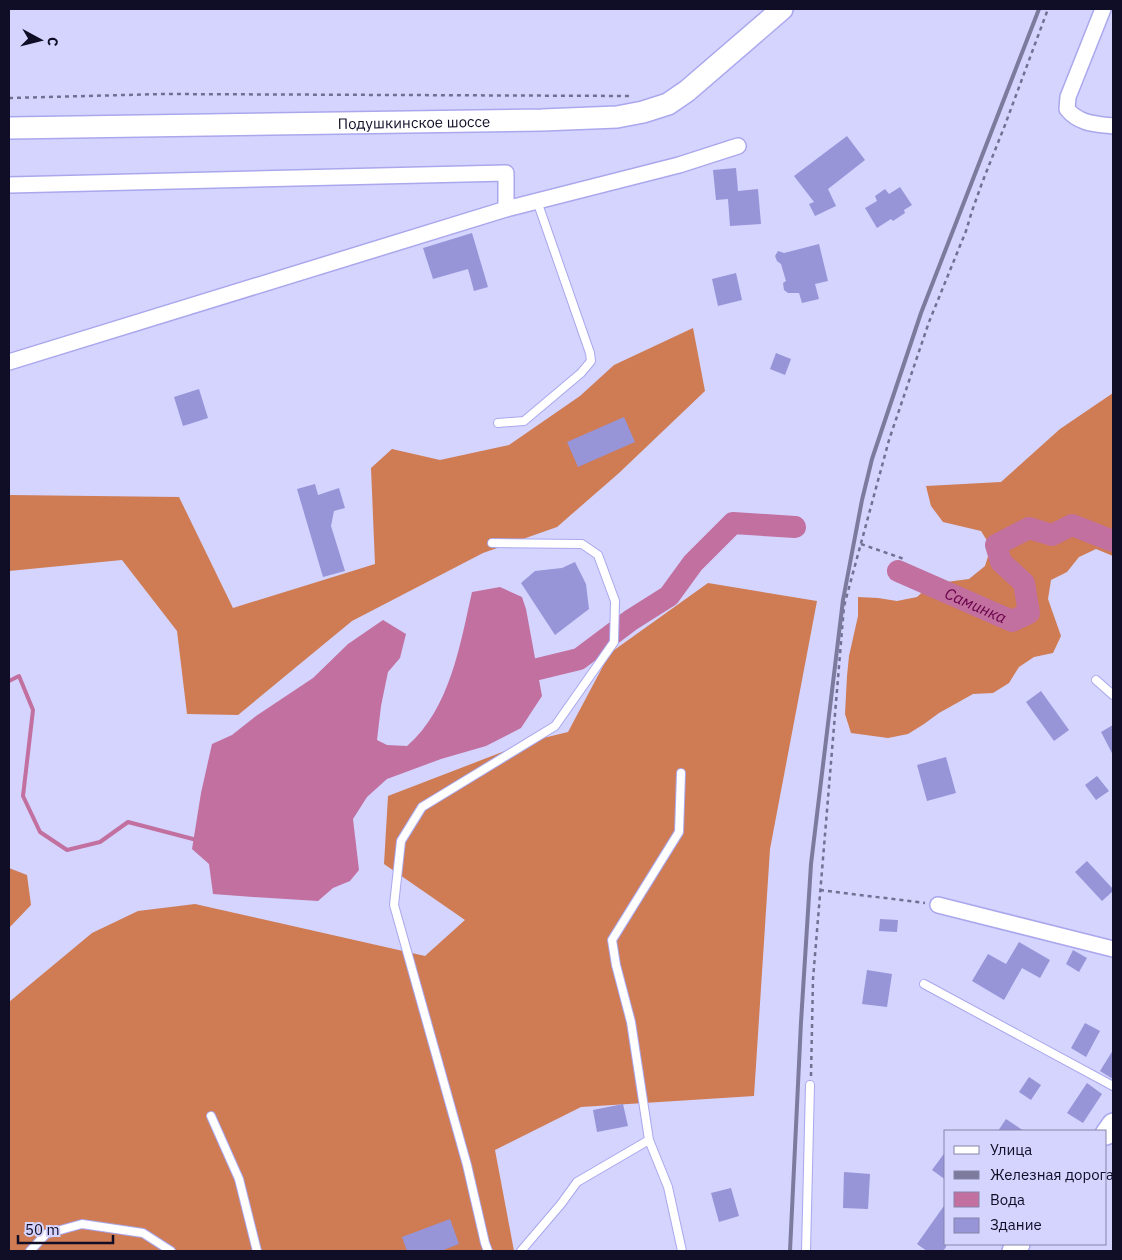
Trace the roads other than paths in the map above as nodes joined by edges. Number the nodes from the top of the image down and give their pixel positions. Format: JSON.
{"nodes":[{"id":1,"x":782,"y":9,"type":"edge"},
{"id":2,"x":1103,"y":9,"type":"edge"},
{"id":3,"x":1113,"y":126,"type":"edge"},
{"id":4,"x":9,"y":128,"type":"edge"},
{"id":5,"x":738,"y":146,"type":"dead end"},
{"id":6,"x":9,"y":185,"type":"edge"},
{"id":7,"x":537,"y":201,"type":"junction"},
{"id":8,"x":506,"y":209,"type":"junction"},
{"id":9,"x":9,"y":362,"type":"edge"},
{"id":10,"x":498,"y":423,"type":"dead end"},
{"id":11,"x":492,"y":543,"type":"dead end"},
{"id":12,"x":1096,"y":680,"type":"dead end"},
{"id":13,"x":1113,"y":695,"type":"edge"},
{"id":14,"x":681,"y":773,"type":"dead end"},
{"id":15,"x":938,"y":905,"type":"road end"},
{"id":16,"x":1113,"y":949,"type":"edge"},
{"id":17,"x":924,"y":984,"type":"dead end"},
{"id":18,"x":810,"y":1085,"type":"road end"},
{"id":19,"x":1113,"y":1086,"type":"edge"},
{"id":20,"x":211,"y":1116,"type":"dead end"},
{"id":21,"x":649,"y":1140,"type":"junction"},
{"id":22,"x":30,"y":1251,"type":"edge"},
{"id":23,"x":171,"y":1251,"type":"edge"},
{"id":24,"x":257,"y":1251,"type":"edge"},
{"id":25,"x":488,"y":1251,"type":"edge"},
{"id":26,"x":521,"y":1251,"type":"edge"},
{"id":27,"x":682,"y":1251,"type":"edge"},
{"id":28,"x":806,"y":1251,"type":"edge"}],
"edges":[{"from":1,"to":4,"type":"main road","name":"Подушкинское шоссе"},
{"from":2,"to":3,"type":"street"},
{"from":5,"to":7,"type":"street"},
{"from":6,"to":8,"type":"street"},
{"from":7,"to":8,"type":"street"},
{"from":7,"to":10,"type":"lane"},
{"from":8,"to":9,"type":"street"},
{"from":11,"to":25,"type":"lane"},
{"from":12,"to":13,"type":"lane"},
{"from":14,"to":21,"type":"lane"},
{"from":15,"to":16,"type":"street"},
{"from":17,"to":19,"type":"lane"},
{"from":18,"to":28,"type":"lane"},
{"from":20,"to":24,"type":"lane"},
{"from":21,"to":26,"type":"lane"},
{"from":21,"to":27,"type":"lane"},
{"from":22,"to":23,"type":"lane"}]}
